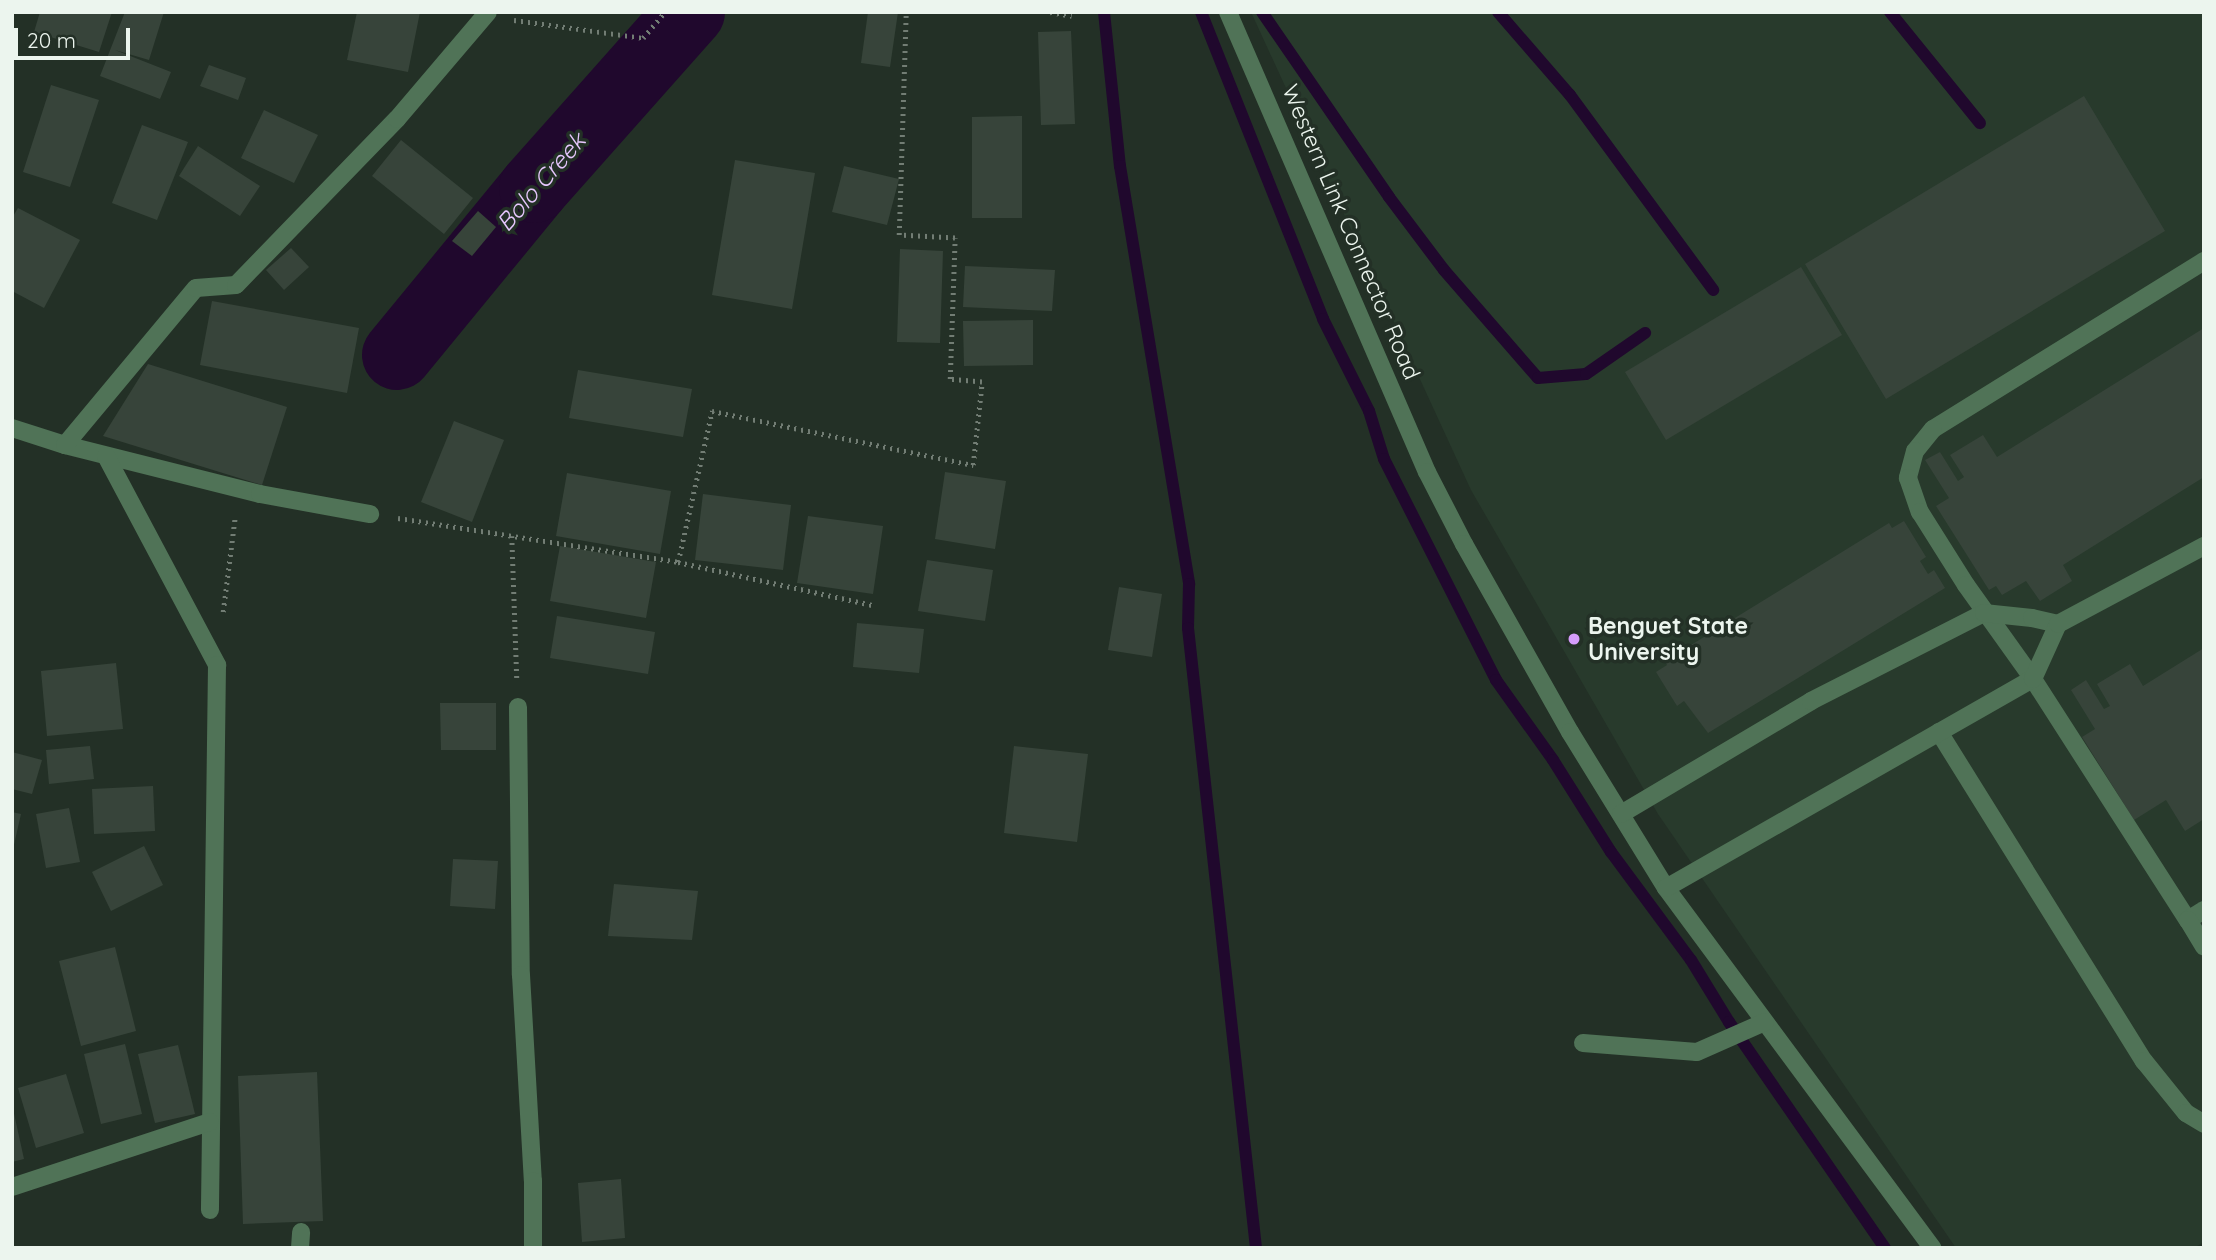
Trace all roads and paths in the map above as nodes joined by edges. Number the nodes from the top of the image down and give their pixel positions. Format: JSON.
{"nodes":[{"id":1,"x":665,"y":12,"type":"edge"},
{"id":2,"x":906,"y":12,"type":"edge"},
{"id":3,"x":1050,"y":12,"type":"edge"},
{"id":4,"x":1228,"y":12,"type":"edge"},
{"id":5,"x":487,"y":14,"type":"edge"},
{"id":6,"x":1072,"y":16,"type":"dead end"},
{"id":7,"x":2204,"y":261,"type":"edge"},
{"id":8,"x":12,"y":428,"type":"edge"},
{"id":9,"x":65,"y":445,"type":"junction"},
{"id":10,"x":106,"y":456,"type":"junction"},
{"id":11,"x":238,"y":488,"type":"junction"},
{"id":12,"x":370,"y":514,"type":"joint"},
{"id":13,"x":512,"y":536,"type":"junction"},
{"id":14,"x":2204,"y":546,"type":"edge"},
{"id":15,"x":678,"y":562,"type":"junction"},
{"id":16,"x":872,"y":605,"type":"dead end"},
{"id":17,"x":1984,"y":613,"type":"junction"},
{"id":18,"x":2058,"y":624,"type":"junction"},
{"id":19,"x":217,"y":666,"type":"junction"},
{"id":20,"x":2033,"y":679,"type":"junction"},
{"id":21,"x":518,"y":707,"type":"joint"},
{"id":22,"x":1940,"y":732,"type":"junction"},
{"id":23,"x":1620,"y":814,"type":"junction"},
{"id":24,"x":1666,"y":888,"type":"junction"},
{"id":25,"x":2204,"y":910,"type":"edge"},
{"id":26,"x":2188,"y":920,"type":"junction"},
{"id":27,"x":2204,"y":947,"type":"edge"},
{"id":28,"x":1756,"y":1025,"type":"junction"},
{"id":29,"x":1583,"y":1043,"type":"dead end"},
{"id":30,"x":211,"y":1122,"type":"junction"},
{"id":31,"x":2204,"y":1124,"type":"edge"},
{"id":32,"x":12,"y":1187,"type":"edge"},
{"id":33,"x":210,"y":1210,"type":"dead end"},
{"id":34,"x":533,"y":1248,"type":"edge"},
{"id":35,"x":1932,"y":1248,"type":"edge"}],
"edges":[{"from":1,"to":5,"type":"path"},
{"from":2,"to":15,"type":"path"},
{"from":3,"to":6,"type":"path"},
{"from":4,"to":23,"type":"street","name":"Western Link Connector Road"},
{"from":5,"to":9,"type":"street"},
{"from":7,"to":17,"type":"street"},
{"from":8,"to":9,"type":"street"},
{"from":9,"to":10,"type":"street"},
{"from":10,"to":11,"type":"street"},
{"from":10,"to":19,"type":"street"},
{"from":11,"to":12,"type":"street"},
{"from":11,"to":19,"type":"path"},
{"from":12,"to":13,"type":"path"},
{"from":13,"to":15,"type":"path"},
{"from":13,"to":21,"type":"path"},
{"from":14,"to":18,"type":"street"},
{"from":15,"to":16,"type":"path"},
{"from":17,"to":18,"type":"street"},
{"from":17,"to":20,"type":"street"},
{"from":17,"to":23,"type":"street"},
{"from":18,"to":20,"type":"street"},
{"from":19,"to":30,"type":"street"},
{"from":20,"to":22,"type":"street"},
{"from":20,"to":26,"type":"street"},
{"from":21,"to":34,"type":"street"},
{"from":22,"to":24,"type":"street"},
{"from":22,"to":31,"type":"street"},
{"from":23,"to":24,"type":"street","name":"Western Link Connector Road"},
{"from":24,"to":28,"type":"street","name":"Western Link Connector Road"},
{"from":25,"to":26,"type":"street"},
{"from":26,"to":27,"type":"street"},
{"from":28,"to":29,"type":"street"},
{"from":28,"to":35,"type":"street","name":"Western Link Connector Road"},
{"from":30,"to":32,"type":"street"},
{"from":30,"to":33,"type":"street"}]}
